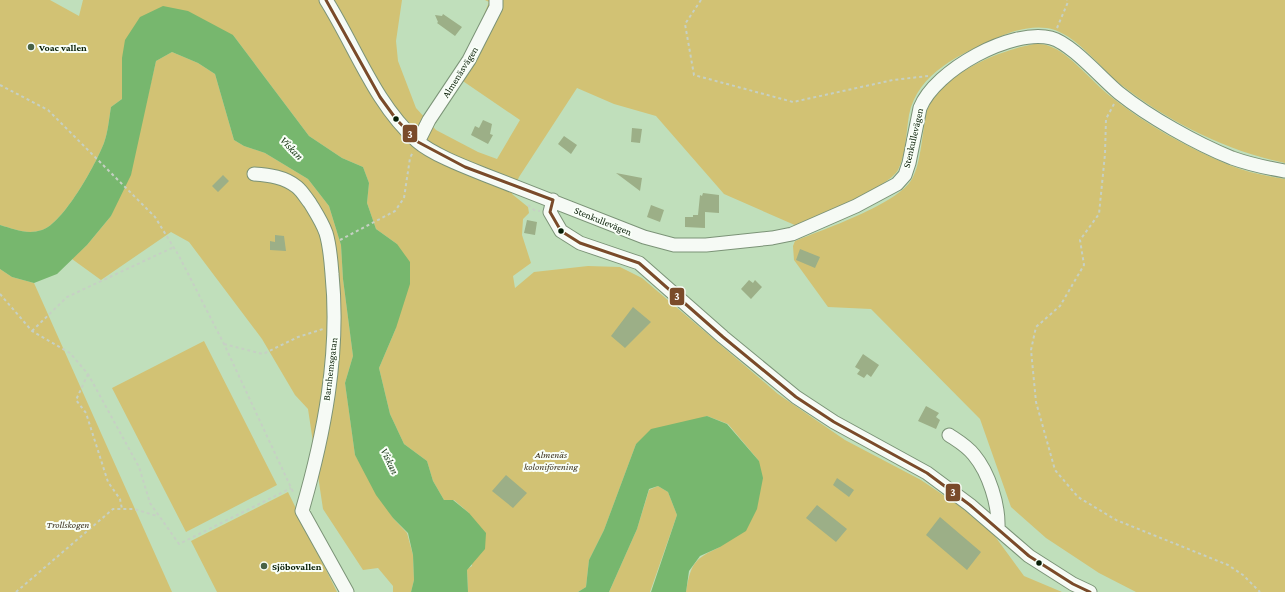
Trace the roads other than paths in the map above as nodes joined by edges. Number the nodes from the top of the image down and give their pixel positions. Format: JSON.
{"nodes":[{"id":1,"x":326,"y":0,"type":"edge"},
{"id":2,"x":496,"y":0,"type":"edge"},
{"id":3,"x":418,"y":142,"type":"junction"},
{"id":4,"x":1285,"y":171,"type":"edge"},
{"id":5,"x":254,"y":174,"type":"dead end"},
{"id":6,"x":553,"y":200,"type":"junction"},
{"id":7,"x":949,"y":435,"type":"dead end"},
{"id":8,"x":998,"y":528,"type":"junction"},
{"id":9,"x":347,"y":592,"type":"edge"},
{"id":10,"x":1090,"y":592,"type":"edge"}],
"edges":[{"from":1,"to":3,"type":"street"},
{"from":2,"to":3,"type":"street","name":"Almenäsvägen"},
{"from":3,"to":6,"type":"street"},
{"from":4,"to":6,"type":"street","name":"Stenkullevägen"},
{"from":5,"to":9,"type":"street","name":"Barnhemsgatan"},
{"from":6,"to":8,"type":"street"},
{"from":7,"to":8,"type":"street"},
{"from":8,"to":10,"type":"street"}]}
